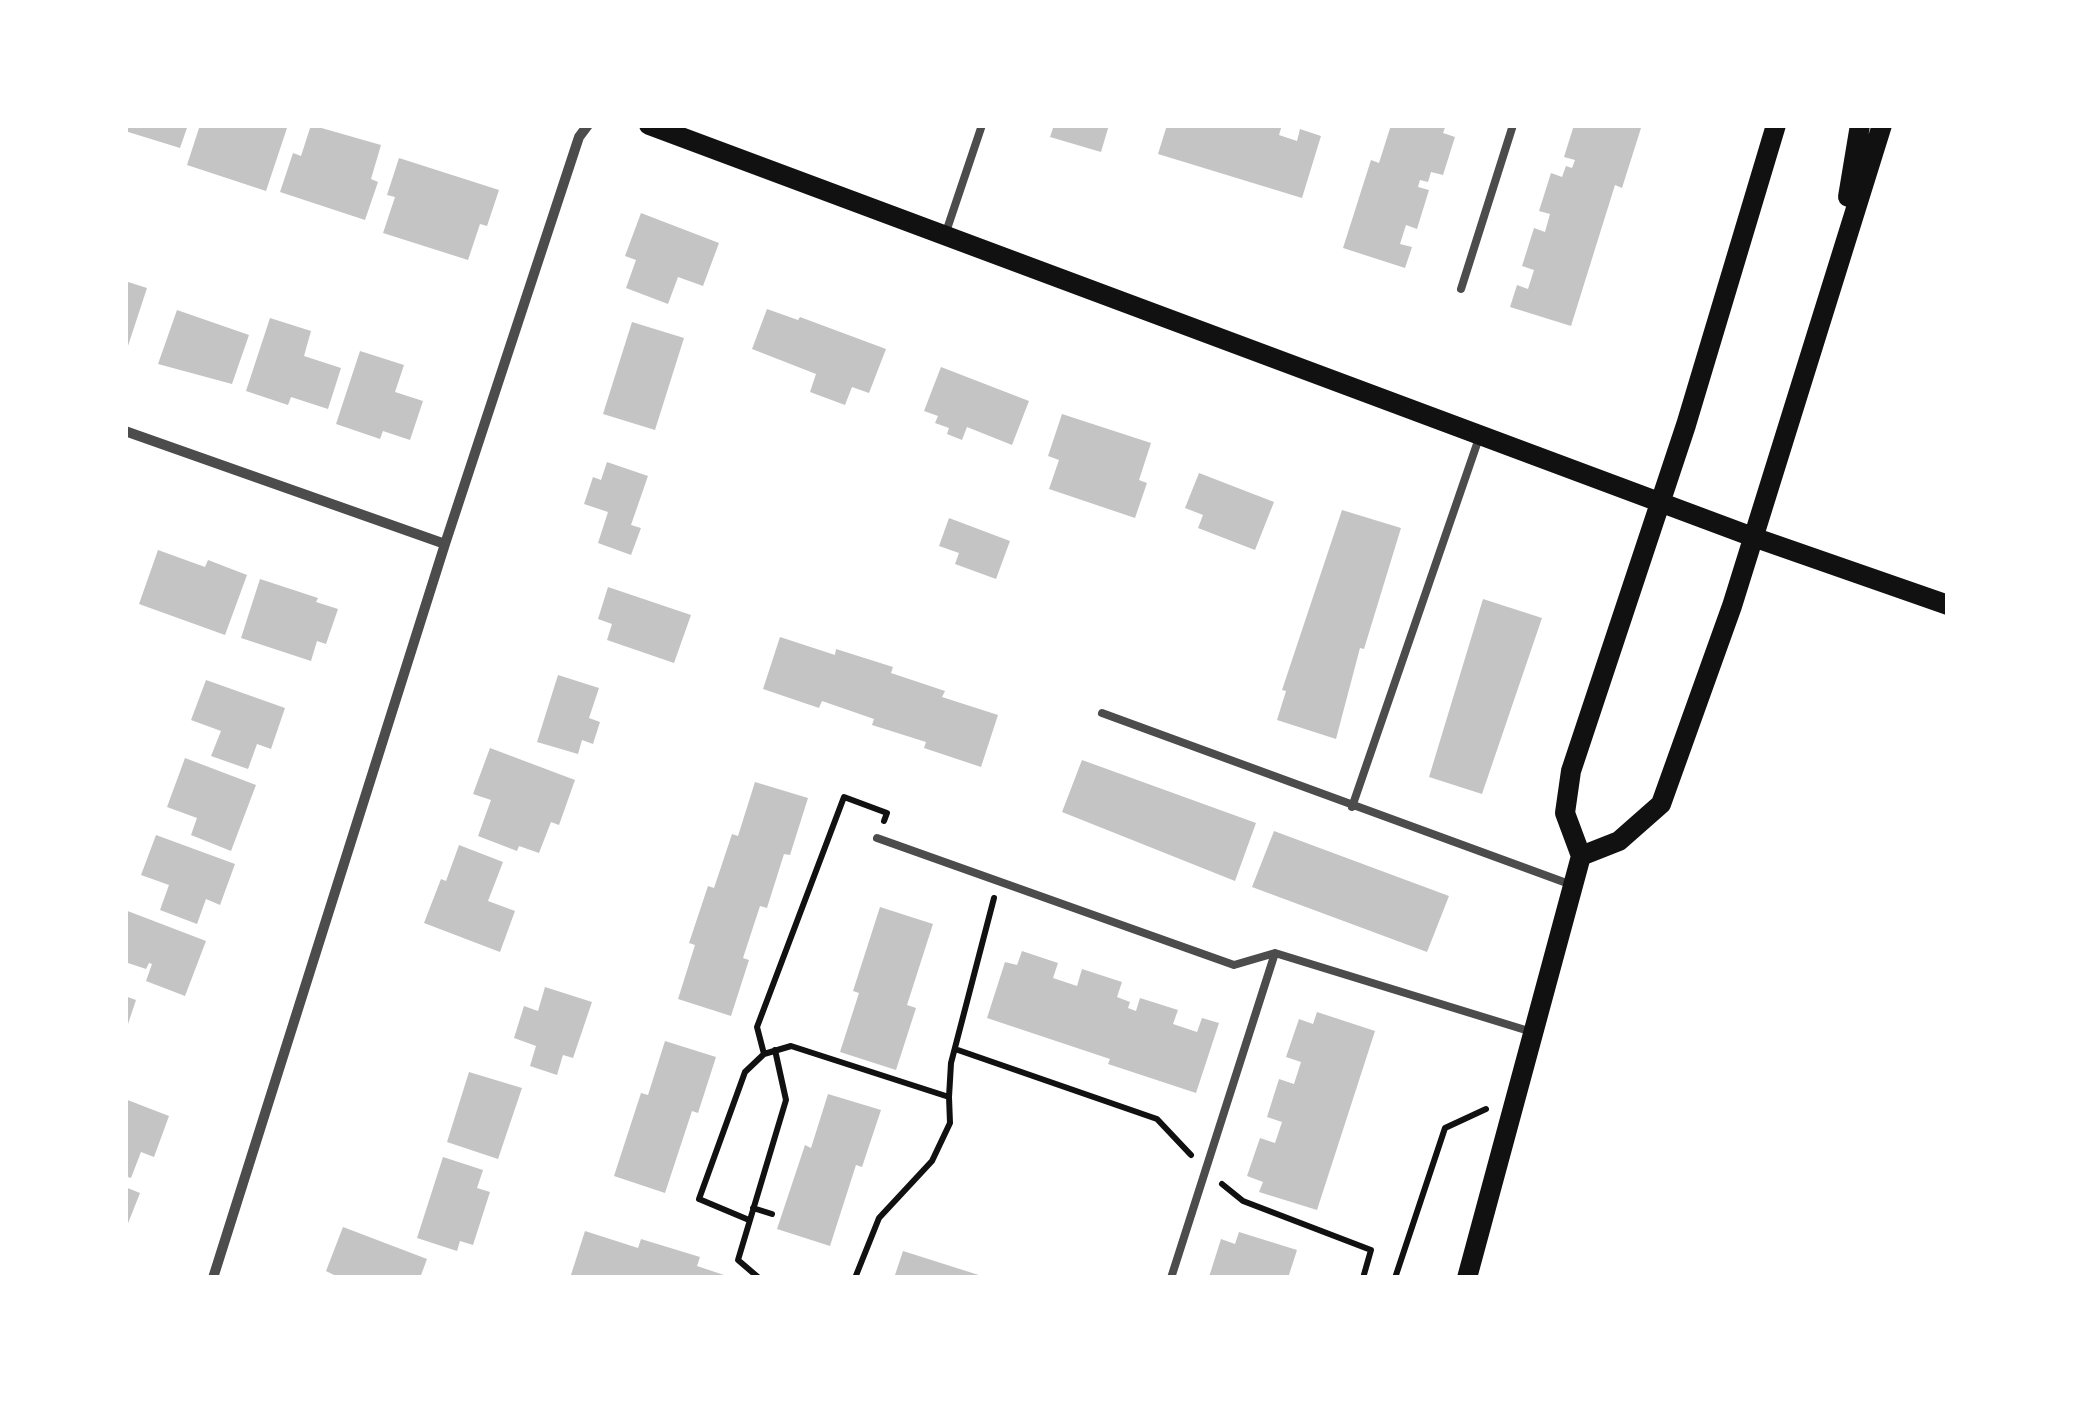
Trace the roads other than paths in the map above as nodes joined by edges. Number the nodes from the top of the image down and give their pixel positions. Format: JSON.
{"nodes":[{"id":1,"x":588,"y":125,"type":"edge"},
{"id":2,"x":649,"y":125,"type":"edge"},
{"id":3,"x":982,"y":125,"type":"edge"},
{"id":4,"x":1513,"y":125,"type":"edge"},
{"id":5,"x":1776,"y":125,"type":"edge"},
{"id":6,"x":1860,"y":125,"type":"edge"},
{"id":7,"x":1882,"y":125,"type":"edge"},
{"id":8,"x":944,"y":235,"type":"junction"},
{"id":9,"x":1836,"y":273,"type":"junction"},
{"id":10,"x":1461,"y":289,"type":"dead end"},
{"id":11,"x":125,"y":431,"type":"edge"},
{"id":12,"x":1481,"y":433,"type":"junction"},
{"id":13,"x":1660,"y":501,"type":"junction"},
{"id":14,"x":1753,"y":537,"type":"junction"},
{"id":15,"x":446,"y":544,"type":"junction"},
{"id":16,"x":1948,"y":604,"type":"edge"},
{"id":17,"x":1102,"y":713,"type":"dead end"},
{"id":18,"x":1352,"y":807,"type":"junction"},
{"id":19,"x":877,"y":838,"type":"road end"},
{"id":20,"x":1581,"y":856,"type":"junction"},
{"id":21,"x":1572,"y":885,"type":"junction"},
{"id":22,"x":1276,"y":953,"type":"junction"},
{"id":23,"x":1532,"y":1032,"type":"junction"},
{"id":24,"x":212,"y":1278,"type":"edge"},
{"id":25,"x":1171,"y":1278,"type":"edge"},
{"id":26,"x":1466,"y":1278,"type":"edge"}],
"edges":[{"from":1,"to":15,"type":"street"},
{"from":2,"to":8,"type":"main road"},
{"from":3,"to":8,"type":"lane"},
{"from":4,"to":10,"type":"lane"},
{"from":5,"to":13,"type":"main road"},
{"from":6,"to":9,"type":"main road"},
{"from":7,"to":9,"type":"main road"},
{"from":8,"to":12,"type":"main road"},
{"from":9,"to":14,"type":"main road"},
{"from":11,"to":15,"type":"street"},
{"from":12,"to":13,"type":"main road"},
{"from":12,"to":18,"type":"lane"},
{"from":13,"to":14,"type":"main road"},
{"from":13,"to":20,"type":"main road"},
{"from":14,"to":16,"type":"main road"},
{"from":14,"to":20,"type":"main road"},
{"from":15,"to":24,"type":"street"},
{"from":17,"to":18,"type":"lane"},
{"from":18,"to":21,"type":"lane"},
{"from":19,"to":22,"type":"lane"},
{"from":20,"to":21,"type":"main road"},
{"from":21,"to":23,"type":"main road"},
{"from":22,"to":23,"type":"lane"},
{"from":22,"to":25,"type":"lane"},
{"from":23,"to":26,"type":"main road"}]}
